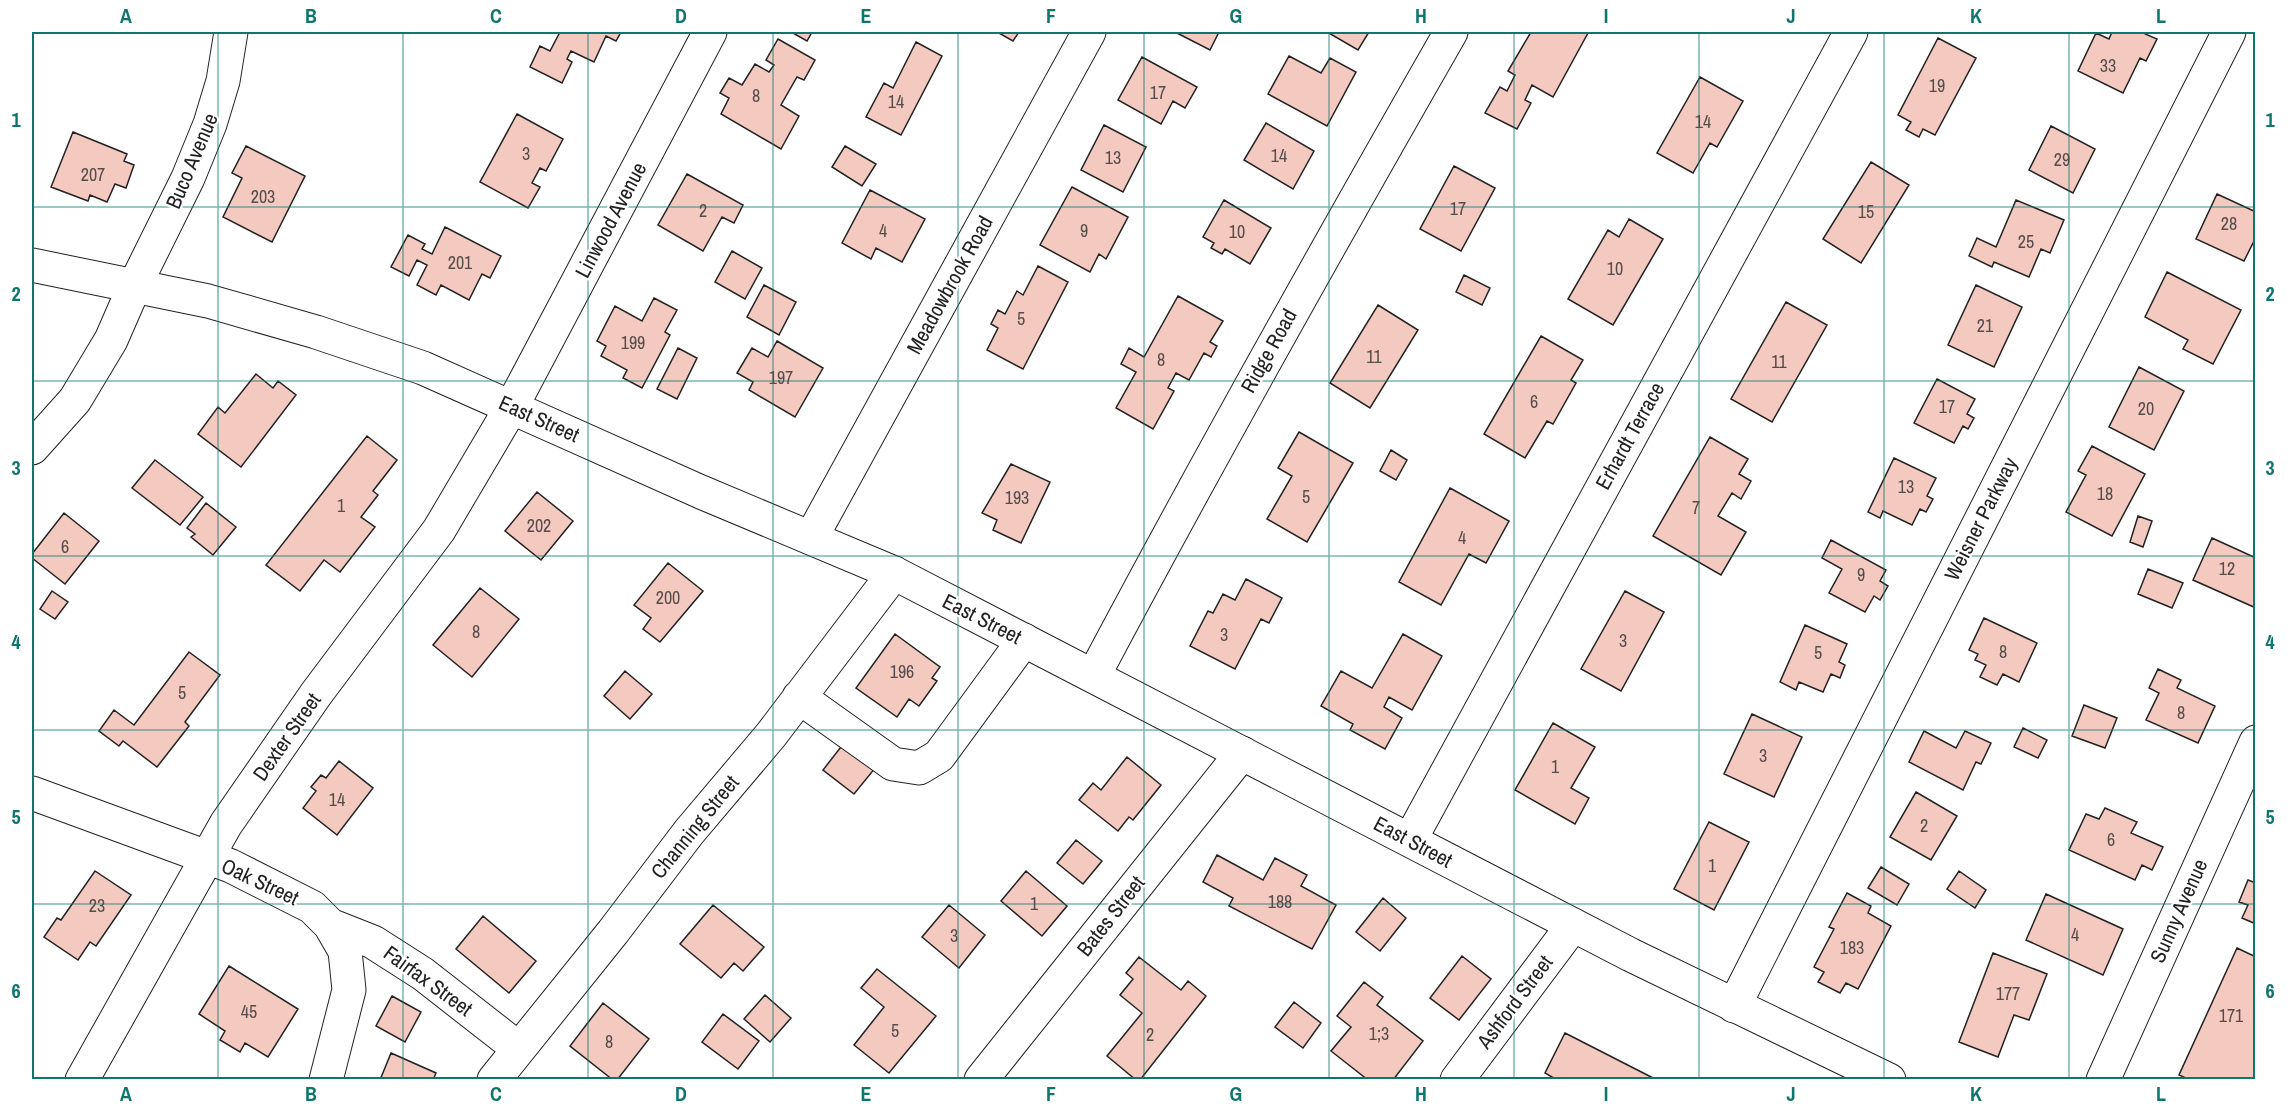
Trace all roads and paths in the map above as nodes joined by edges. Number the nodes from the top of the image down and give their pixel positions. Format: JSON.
{"nodes":[{"id":1,"x":231,"y":32,"type":"edge"},
{"id":2,"x":710,"y":32,"type":"edge"},
{"id":3,"x":1089,"y":32,"type":"edge"},
{"id":4,"x":1451,"y":32,"type":"edge"},
{"id":5,"x":1851,"y":32,"type":"edge"},
{"id":6,"x":2229,"y":32,"type":"edge"},
{"id":7,"x":32,"y":265,"type":"edge"},
{"id":8,"x":135,"y":285,"type":"junction"},
{"id":9,"x":511,"y":408,"type":"junction"},
{"id":10,"x":32,"y":448,"type":"edge"},
{"id":11,"x":811,"y":538,"type":"junction"},
{"id":12,"x":894,"y":573,"type":"junction"},
{"id":13,"x":1024,"y":640,"type":"junction"},
{"id":14,"x":1094,"y":675,"type":"junction"},
{"id":15,"x":799,"y":697,"type":"junction"},
{"id":16,"x":2256,"y":742,"type":"edge"},
{"id":17,"x":1242,"y":753,"type":"junction"},
{"id":18,"x":32,"y":793,"type":"edge"},
{"id":19,"x":1410,"y":840,"type":"junction"},
{"id":20,"x":207,"y":858,"type":"junction"},
{"id":21,"x":330,"y":925,"type":"junction"},
{"id":22,"x":1573,"y":925,"type":"junction"},
{"id":23,"x":1734,"y":1006,"type":"junction"},
{"id":24,"x":519,"y":1048,"type":"junction"},
{"id":25,"x":82,"y":1080,"type":"edge"},
{"id":26,"x":327,"y":1080,"type":"edge"},
{"id":27,"x":494,"y":1080,"type":"edge"},
{"id":28,"x":981,"y":1080,"type":"edge"},
{"id":29,"x":1457,"y":1080,"type":"edge"},
{"id":30,"x":1889,"y":1080,"type":"edge"},
{"id":31,"x":2103,"y":1080,"type":"edge"}],
"edges":[{"from":1,"to":8,"type":"street","name":"Buco Avenue"},
{"from":2,"to":9,"type":"street","name":"Linwood Avenue"},
{"from":3,"to":11,"type":"street","name":"Meadowbrook Road"},
{"from":4,"to":14,"type":"street","name":"Ridge Road"},
{"from":5,"to":19,"type":"street","name":"Erhardt Terrace"},
{"from":6,"to":23,"type":"street","name":"Weisner Parkway"},
{"from":7,"to":8,"type":"street","name":"East Street"},
{"from":8,"to":9,"type":"street","name":"East Street"},
{"from":8,"to":10,"type":"street","name":"Buco Avenue"},
{"from":9,"to":11,"type":"street","name":"East Street"},
{"from":9,"to":20,"type":"street","name":"Dexter Street"},
{"from":11,"to":12,"type":"street","name":"East Street"},
{"from":12,"to":13,"type":"street","name":"East Street"},
{"from":12,"to":15,"type":"street","name":"Channing Street"},
{"from":13,"to":14,"type":"street","name":"East Street"},
{"from":13,"to":15,"type":"street"},
{"from":14,"to":17,"type":"street","name":"East Street"},
{"from":15,"to":24,"type":"street","name":"Channing Street"},
{"from":16,"to":31,"type":"street","name":"Sunny Avenue"},
{"from":17,"to":19,"type":"street","name":"East Street"},
{"from":17,"to":28,"type":"street","name":"Bates Street"},
{"from":18,"to":20,"type":"street","name":"Oak Street"},
{"from":19,"to":22,"type":"street","name":"East Street"},
{"from":20,"to":21,"type":"street","name":"Oak Street"},
{"from":20,"to":25,"type":"street","name":"Dexter Street"},
{"from":21,"to":24,"type":"street","name":"Fairfax Street"},
{"from":21,"to":26,"type":"street","name":"Oak Street"},
{"from":22,"to":23,"type":"street","name":"East Street"},
{"from":22,"to":29,"type":"street","name":"Ashford Street"},
{"from":23,"to":30,"type":"street","name":"East Street"},
{"from":24,"to":27,"type":"street","name":"Channing Street"}]}
